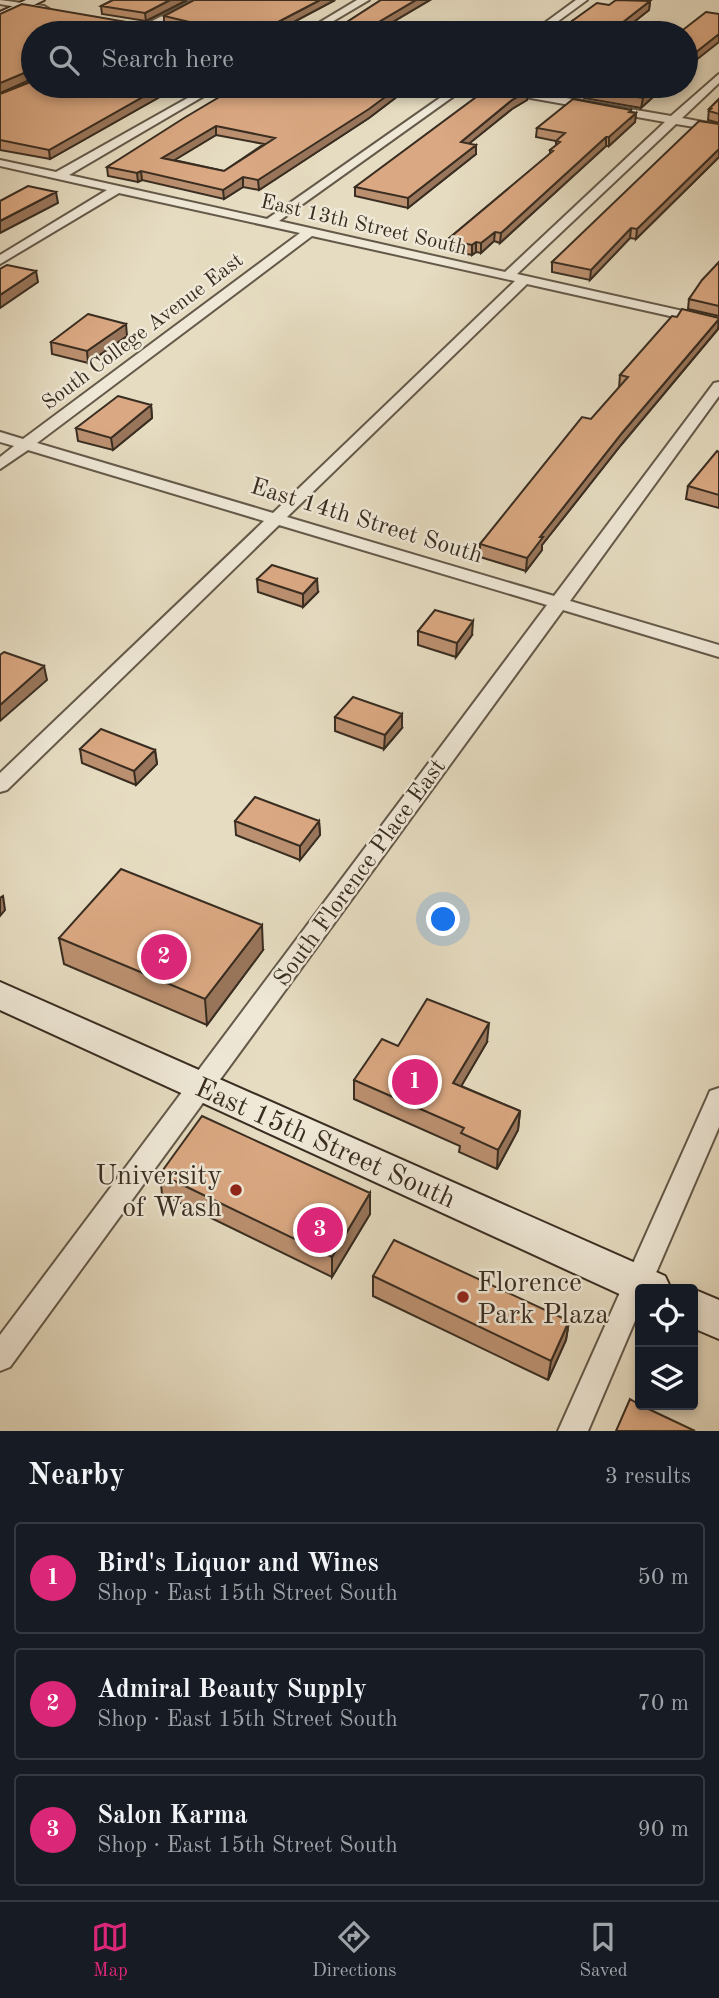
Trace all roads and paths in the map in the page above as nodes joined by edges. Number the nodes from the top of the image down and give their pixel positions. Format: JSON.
{"nodes":[{"id":1,"x":200,"y":0,"type":"edge"},
{"id":2,"x":364,"y":0,"type":"edge"},
{"id":3,"x":582,"y":0,"type":"edge"},
{"id":4,"x":0,"y":1,"type":"edge"},
{"id":5,"x":31,"y":3,"type":"edge"},
{"id":6,"x":52,"y":10,"type":"edge"},
{"id":7,"x":0,"y":17,"type":"edge"},
{"id":8,"x":159,"y":21,"type":"edge"},
{"id":9,"x":328,"y":21,"type":"edge"},
{"id":10,"x":553,"y":21,"type":"edge"},
{"id":11,"x":719,"y":77,"type":"edge"},
{"id":12,"x":698,"y":97,"type":"edge"},
{"id":13,"x":195,"y":98,"type":"edge"},
{"id":14,"x":446,"y":98,"type":"edge"},
{"id":15,"x":548,"y":98,"type":"edge"},
{"id":16,"x":697,"y":98,"type":"edge"},
{"id":17,"x":673,"y":120,"type":"junction"},
{"id":18,"x":719,"y":128,"type":"edge"},
{"id":19,"x":0,"y":163,"type":"edge"},
{"id":20,"x":58,"y":176,"type":"junction"},
{"id":21,"x":118,"y":189,"type":"junction"},
{"id":22,"x":269,"y":223,"type":"junction"},
{"id":23,"x":310,"y":232,"type":"junction"},
{"id":24,"x":0,"y":260,"type":"edge"},
{"id":25,"x":516,"y":277,"type":"junction"},
{"id":26,"x":719,"y":323,"type":"edge"},
{"id":27,"x":719,"y":386,"type":"edge"},
{"id":28,"x":0,"y":436,"type":"edge"},
{"id":29,"x":27,"y":444,"type":"junction"},
{"id":30,"x":0,"y":464,"type":"edge"},
{"id":31,"x":277,"y":519,"type":"junction"},
{"id":32,"x":558,"y":603,"type":"junction"},
{"id":33,"x":719,"y":651,"type":"edge"},
{"id":34,"x":0,"y":785,"type":"edge"},
{"id":35,"x":0,"y":995,"type":"edge"},
{"id":36,"x":201,"y":1086,"type":"junction"},
{"id":37,"x":719,"y":1098,"type":"edge"},
{"id":38,"x":640,"y":1284,"type":"edge"},
{"id":39,"x":645,"y":1284,"type":"edge"},
{"id":40,"x":635,"y":1304,"type":"edge"},
{"id":41,"x":698,"y":1310,"type":"edge"},
{"id":42,"x":719,"y":1320,"type":"edge"},
{"id":43,"x":0,"y":1358,"type":"edge"},
{"id":44,"x":573,"y":1431,"type":"edge"}],
"edges":[{"from":1,"to":8,"type":"street"},
{"from":2,"to":9,"type":"street"},
{"from":3,"to":10,"type":"street"},
{"from":4,"to":5,"type":"street"},
{"from":5,"to":6,"type":"street"},
{"from":5,"to":7,"type":"main road"},
{"from":11,"to":12,"type":"street"},
{"from":13,"to":20,"type":"street"},
{"from":14,"to":22,"type":"street"},
{"from":15,"to":17,"type":"street"},
{"from":16,"to":17,"type":"street"},
{"from":17,"to":18,"type":"street"},
{"from":17,"to":25,"type":"street"},
{"from":19,"to":20,"type":"street","name":"East 13th Street South"},
{"from":20,"to":21,"type":"street","name":"East 13th Street South"},
{"from":21,"to":22,"type":"street","name":"East 13th Street South"},
{"from":21,"to":24,"type":"street"},
{"from":22,"to":23,"type":"street","name":"East 13th Street South"},
{"from":23,"to":25,"type":"street","name":"East 13th Street South"},
{"from":23,"to":29,"type":"street","name":"South College Avenue East"},
{"from":25,"to":26,"type":"street","name":"East 13th Street South"},
{"from":25,"to":31,"type":"street"},
{"from":27,"to":32,"type":"street","name":"South Florence Place East"},
{"from":28,"to":29,"type":"street","name":"East 14th Street South"},
{"from":29,"to":30,"type":"street","name":"South College Avenue East"},
{"from":29,"to":31,"type":"street","name":"East 14th Street South"},
{"from":31,"to":32,"type":"street","name":"East 14th Street South"},
{"from":31,"to":34,"type":"street"},
{"from":32,"to":33,"type":"street","name":"East 14th Street South"},
{"from":32,"to":36,"type":"street","name":"South Florence Place East"},
{"from":35,"to":36,"type":"main road","name":"East 15th Street South"},
{"from":36,"to":38,"type":"main road","name":"East 15th Street South"},
{"from":36,"to":43,"type":"street","name":"South Florence Place East"},
{"from":37,"to":39,"type":"street"},
{"from":40,"to":44,"type":"street"},
{"from":41,"to":42,"type":"main road"}]}
